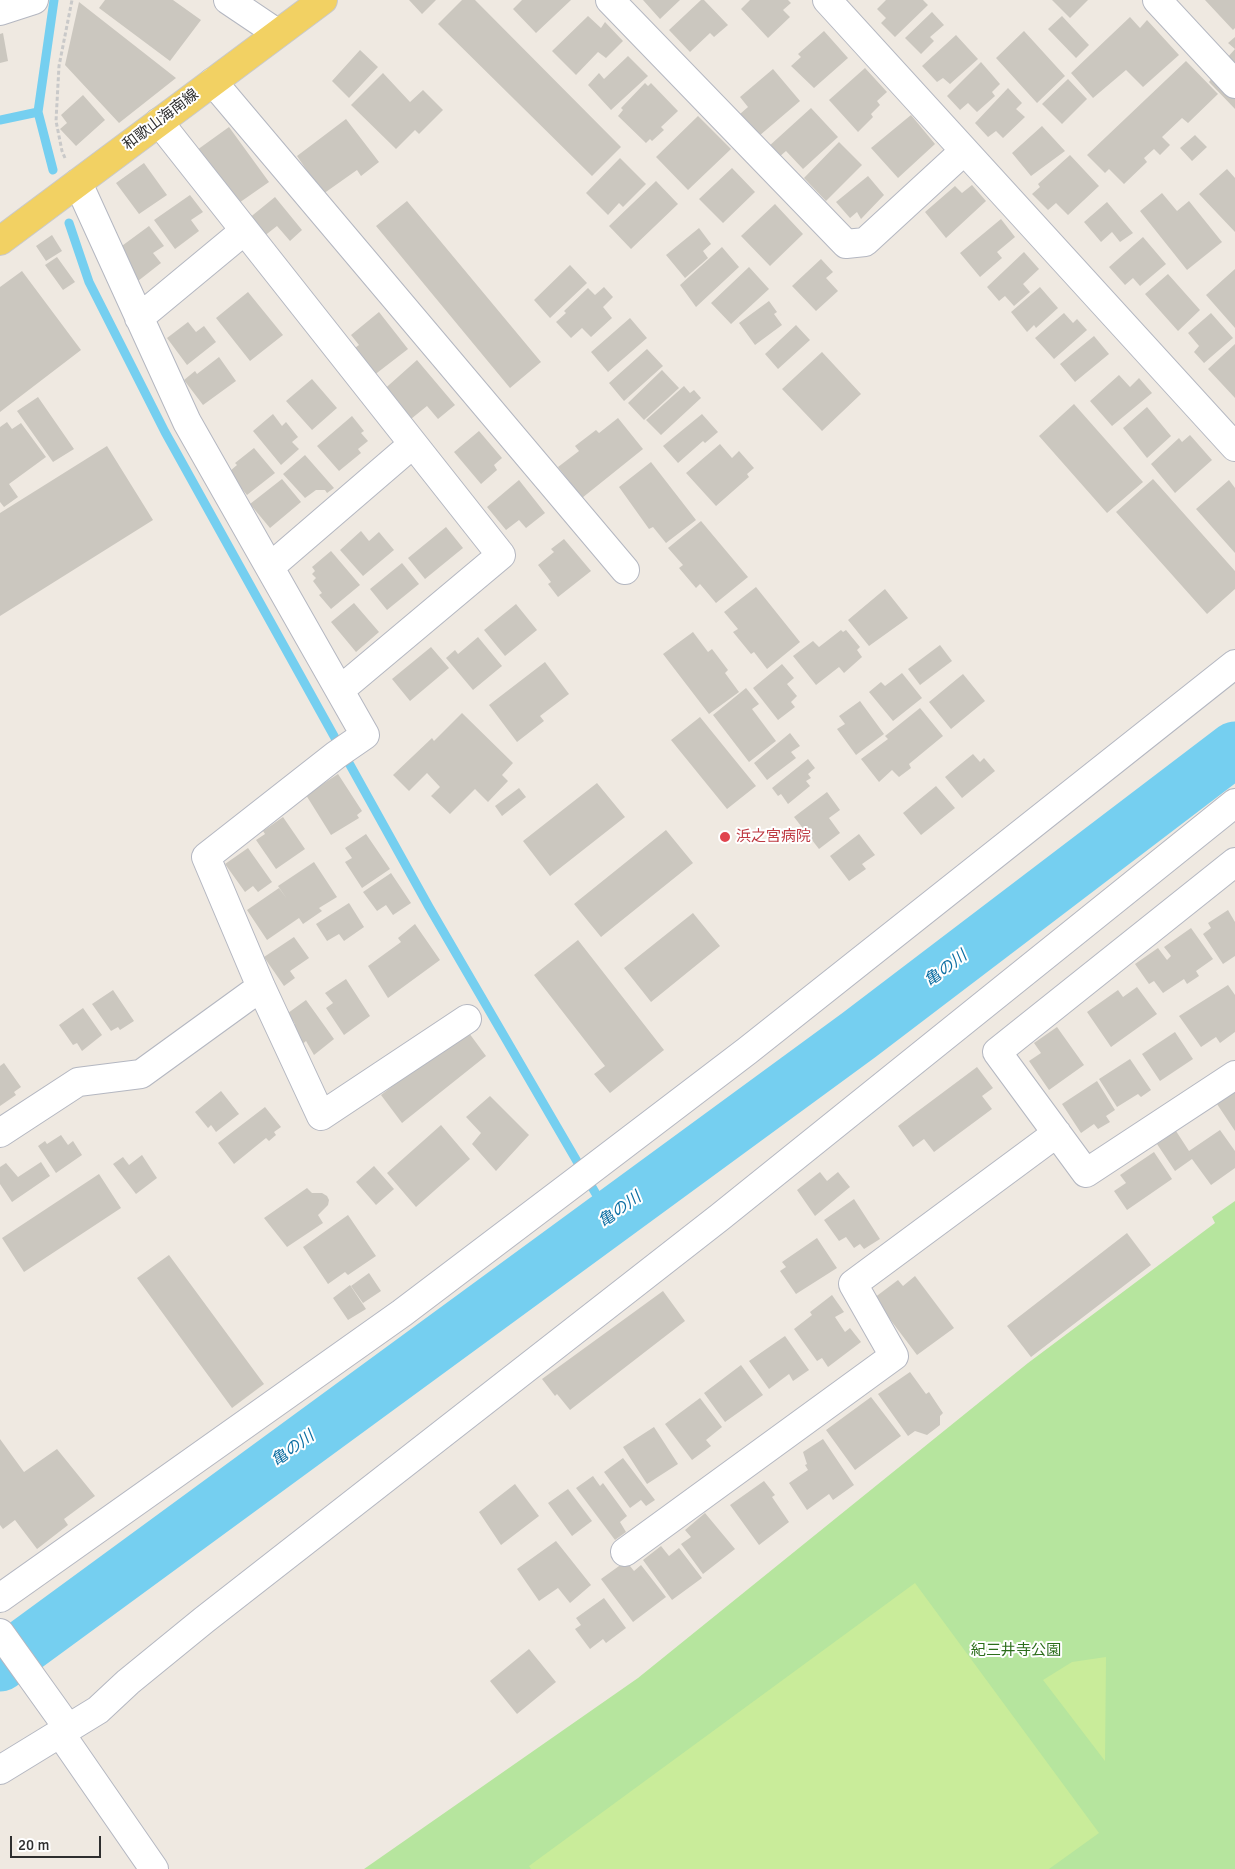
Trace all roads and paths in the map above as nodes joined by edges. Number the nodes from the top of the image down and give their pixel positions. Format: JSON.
{"nodes":[{"id":1,"x":34,"y":0,"type":"edge"},
{"id":2,"x":72,"y":0,"type":"edge"},
{"id":3,"x":228,"y":0,"type":"edge"},
{"id":4,"x":323,"y":0,"type":"edge"},
{"id":5,"x":610,"y":0,"type":"edge"},
{"id":6,"x":827,"y":0,"type":"edge"},
{"id":7,"x":1157,"y":0,"type":"edge"},
{"id":8,"x":0,"y":11,"type":"edge"},
{"id":9,"x":277,"y":33,"type":"junction"},
{"id":10,"x":213,"y":82,"type":"junction"},
{"id":11,"x":1235,"y":84,"type":"edge"},
{"id":12,"x":159,"y":122,"type":"junction"},
{"id":13,"x":964,"y":150,"type":"junction"},
{"id":14,"x":78,"y":182,"type":"junction"},
{"id":15,"x":244,"y":231,"type":"junction"},
{"id":16,"x":0,"y":241,"type":"edge"},
{"id":17,"x":139,"y":318,"type":"junction"},
{"id":18,"x":413,"y":444,"type":"junction"},
{"id":19,"x":1235,"y":447,"type":"edge"},
{"id":20,"x":270,"y":567,"type":"junction"},
{"id":21,"x":625,"y":570,"type":"dead end"},
{"id":22,"x":1235,"y":664,"type":"edge"},
{"id":23,"x":340,"y":690,"type":"junction"},
{"id":24,"x":1235,"y":803,"type":"edge"},
{"id":25,"x":1235,"y":862,"type":"edge"},
{"id":26,"x":261,"y":986,"type":"junction"},
{"id":27,"x":467,"y":1019,"type":"dead end"},
{"id":28,"x":1235,"y":1075,"type":"edge"},
{"id":29,"x":0,"y":1133,"type":"edge"},
{"id":30,"x":1057,"y":1133,"type":"junction"},
{"id":31,"x":625,"y":1552,"type":"dead end"},
{"id":32,"x":4,"y":1587,"type":"edge"},
{"id":33,"x":0,"y":1633,"type":"edge"},
{"id":34,"x":64,"y":1727,"type":"junction"},
{"id":35,"x":0,"y":1770,"type":"edge"},
{"id":36,"x":154,"y":1869,"type":"edge"}],
"edges":[{"from":1,"to":8,"type":"street"},
{"from":2,"to":14,"type":"path"},
{"from":3,"to":9,"type":"street"},
{"from":4,"to":9,"type":"main road","name":"和歌山海南線"},
{"from":5,"to":13,"type":"street"},
{"from":6,"to":13,"type":"street"},
{"from":7,"to":11,"type":"street"},
{"from":9,"to":10,"type":"main road","name":"和歌山海南線"},
{"from":10,"to":12,"type":"main road","name":"和歌山海南線"},
{"from":10,"to":21,"type":"street"},
{"from":12,"to":14,"type":"main road","name":"和歌山海南線"},
{"from":12,"to":15,"type":"street"},
{"from":13,"to":19,"type":"street"},
{"from":14,"to":16,"type":"main road","name":"和歌山海南線"},
{"from":14,"to":17,"type":"street"},
{"from":15,"to":17,"type":"street"},
{"from":15,"to":18,"type":"street"},
{"from":17,"to":20,"type":"street"},
{"from":18,"to":20,"type":"street"},
{"from":18,"to":23,"type":"street"},
{"from":20,"to":23,"type":"street"},
{"from":22,"to":32,"type":"street"},
{"from":23,"to":26,"type":"street"},
{"from":24,"to":34,"type":"street"},
{"from":25,"to":30,"type":"street"},
{"from":26,"to":27,"type":"street"},
{"from":26,"to":29,"type":"street"},
{"from":28,"to":30,"type":"street"},
{"from":30,"to":31,"type":"street"},
{"from":33,"to":34,"type":"street"},
{"from":34,"to":35,"type":"street"},
{"from":34,"to":36,"type":"street"}]}
